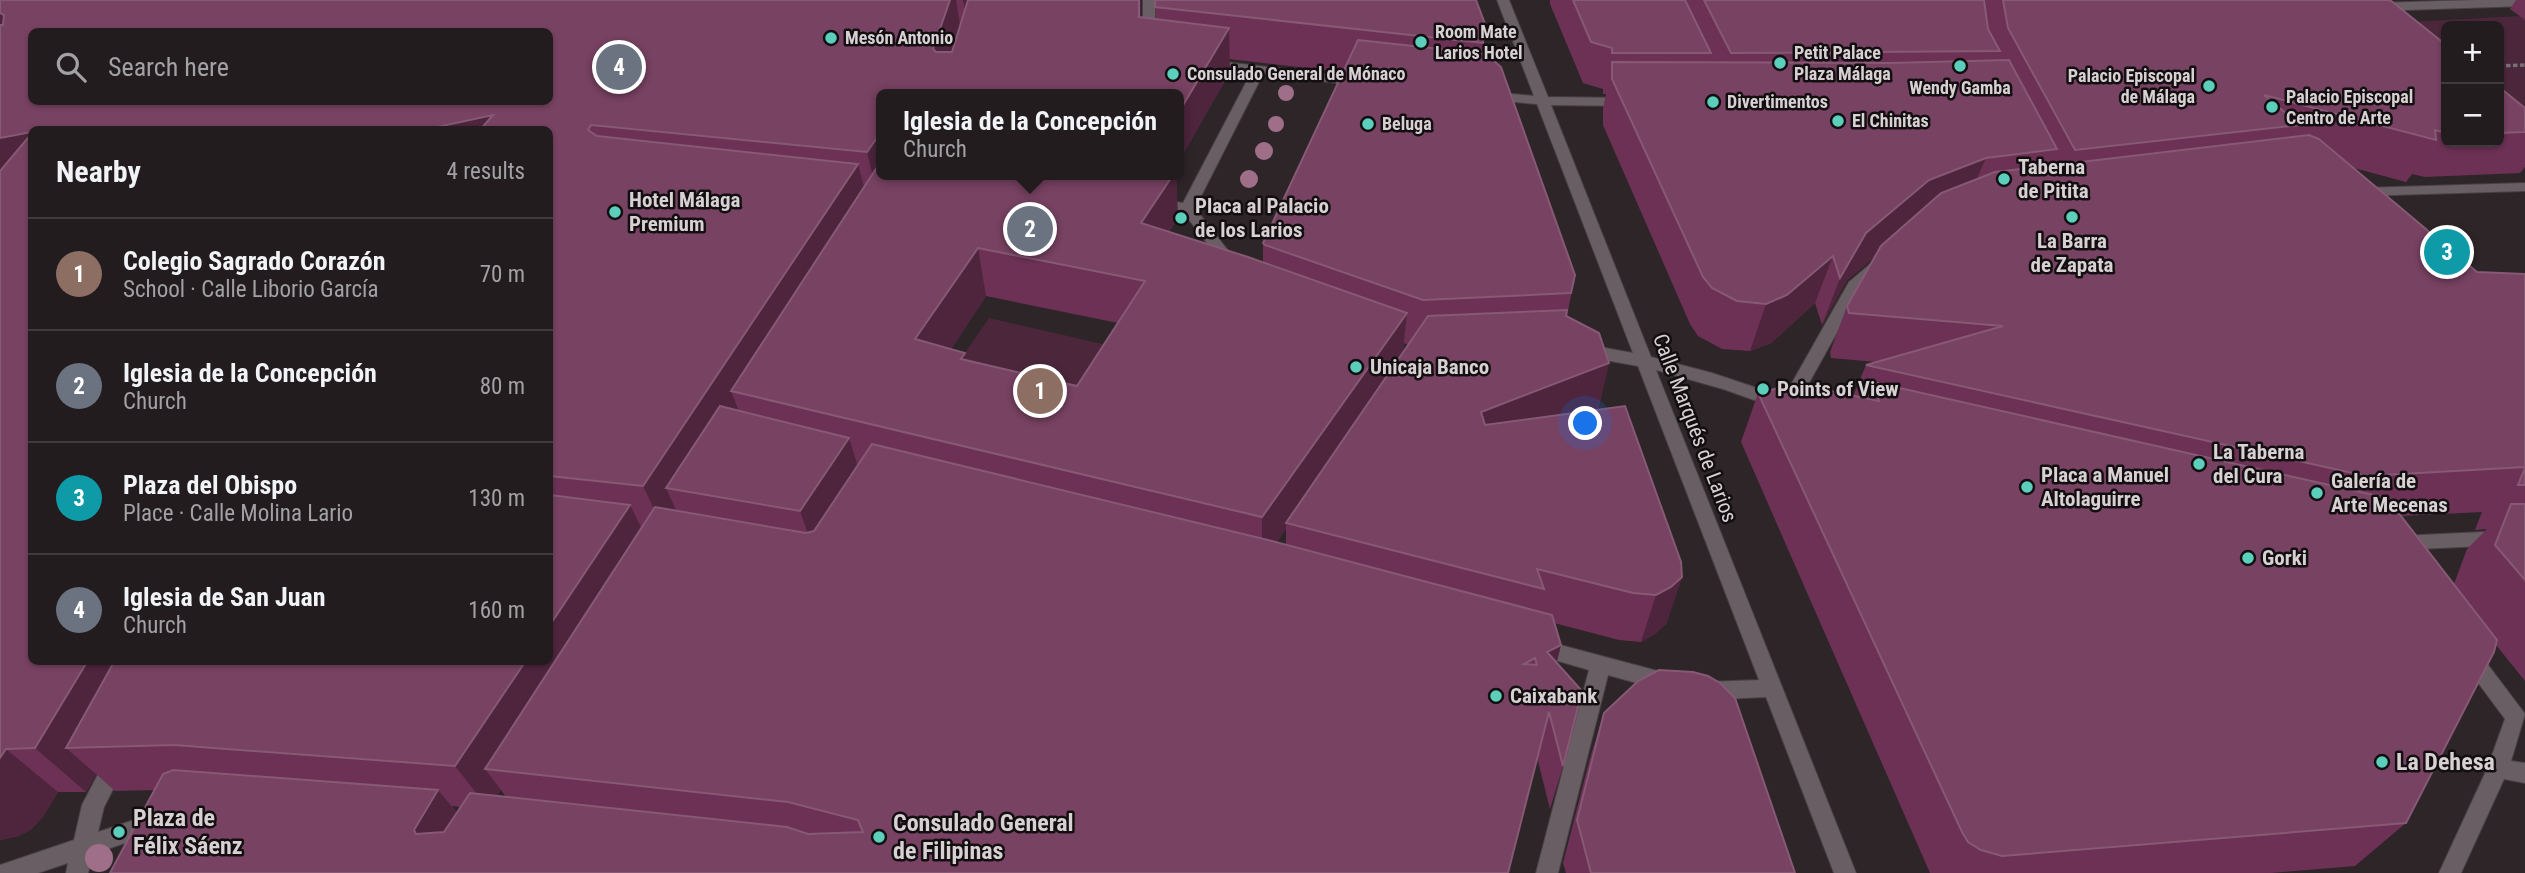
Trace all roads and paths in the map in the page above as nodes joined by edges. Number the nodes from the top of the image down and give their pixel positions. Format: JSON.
{"nodes":[{"id":1,"x":1149,"y":0,"type":"edge"},
{"id":2,"x":1503,"y":0,"type":"edge"},
{"id":3,"x":2525,"y":2,"type":"edge"},
{"id":4,"x":2367,"y":8,"type":"edge"},
{"id":5,"x":1149,"y":56,"type":"edge"},
{"id":6,"x":1204,"y":64,"type":"edge"},
{"id":7,"x":2525,"y":65,"type":"edge"},
{"id":8,"x":2504,"y":66,"type":"edge"},
{"id":9,"x":1259,"y":70,"type":"junction"},
{"id":10,"x":1364,"y":82,"type":"edge"},
{"id":11,"x":1475,"y":95,"type":"edge"},
{"id":12,"x":1544,"y":101,"type":"junction"},
{"id":13,"x":1646,"y":102,"type":"edge"},
{"id":14,"x":2525,"y":187,"type":"edge"},
{"id":15,"x":2351,"y":193,"type":"edge"},
{"id":16,"x":1143,"y":201,"type":"edge"},
{"id":17,"x":1188,"y":208,"type":"junction"},
{"id":18,"x":1896,"y":250,"type":"edge"},
{"id":19,"x":1242,"y":279,"type":"edge"},
{"id":20,"x":1562,"y":350,"type":"edge"},
{"id":21,"x":1643,"y":359,"type":"junction"},
{"id":22,"x":2525,"y":537,"type":"edge"},
{"id":23,"x":2400,"y":565,"type":"edge"},
{"id":24,"x":2458,"y":641,"type":"edge"},
{"id":25,"x":1521,"y":643,"type":"edge"},
{"id":26,"x":1601,"y":664,"type":"junction"},
{"id":27,"x":1773,"y":688,"type":"junction"},
{"id":28,"x":125,"y":745,"type":"edge"},
{"id":29,"x":2498,"y":769,"type":"junction"},
{"id":30,"x":2525,"y":774,"type":"edge"},
{"id":31,"x":170,"y":818,"type":"edge"},
{"id":32,"x":83,"y":848,"type":"junction"},
{"id":33,"x":10,"y":872,"type":"edge"},
{"id":34,"x":77,"y":873,"type":"edge"},
{"id":35,"x":1547,"y":873,"type":"edge"},
{"id":36,"x":1846,"y":873,"type":"edge"},
{"id":37,"x":2450,"y":873,"type":"edge"}],
"edges":[{"from":1,"to":5,"type":"street"},
{"from":2,"to":12,"type":"street","name":"Calle Marqués de Larios"},
{"from":3,"to":4,"type":"street"},
{"from":6,"to":9,"type":"street"},
{"from":7,"to":8,"type":"path"},
{"from":9,"to":10,"type":"street"},
{"from":9,"to":17,"type":"street"},
{"from":11,"to":12,"type":"street"},
{"from":12,"to":13,"type":"street"},
{"from":12,"to":21,"type":"street","name":"Calle Marqués de Larios"},
{"from":14,"to":15,"type":"street"},
{"from":16,"to":17,"type":"street"},
{"from":17,"to":19,"type":"street"},
{"from":18,"to":21,"type":"street"},
{"from":20,"to":21,"type":"street"},
{"from":21,"to":27,"type":"street","name":"Calle Marqués de Larios"},
{"from":22,"to":23,"type":"street"},
{"from":24,"to":29,"type":"street"},
{"from":25,"to":26,"type":"street"},
{"from":26,"to":27,"type":"street"},
{"from":26,"to":35,"type":"street"},
{"from":27,"to":36,"type":"street","name":"Calle Marqués de Larios"},
{"from":28,"to":32,"type":"street"},
{"from":29,"to":30,"type":"street"},
{"from":29,"to":37,"type":"street"},
{"from":31,"to":32,"type":"street"},
{"from":32,"to":33,"type":"street"},
{"from":32,"to":34,"type":"street"}]}
